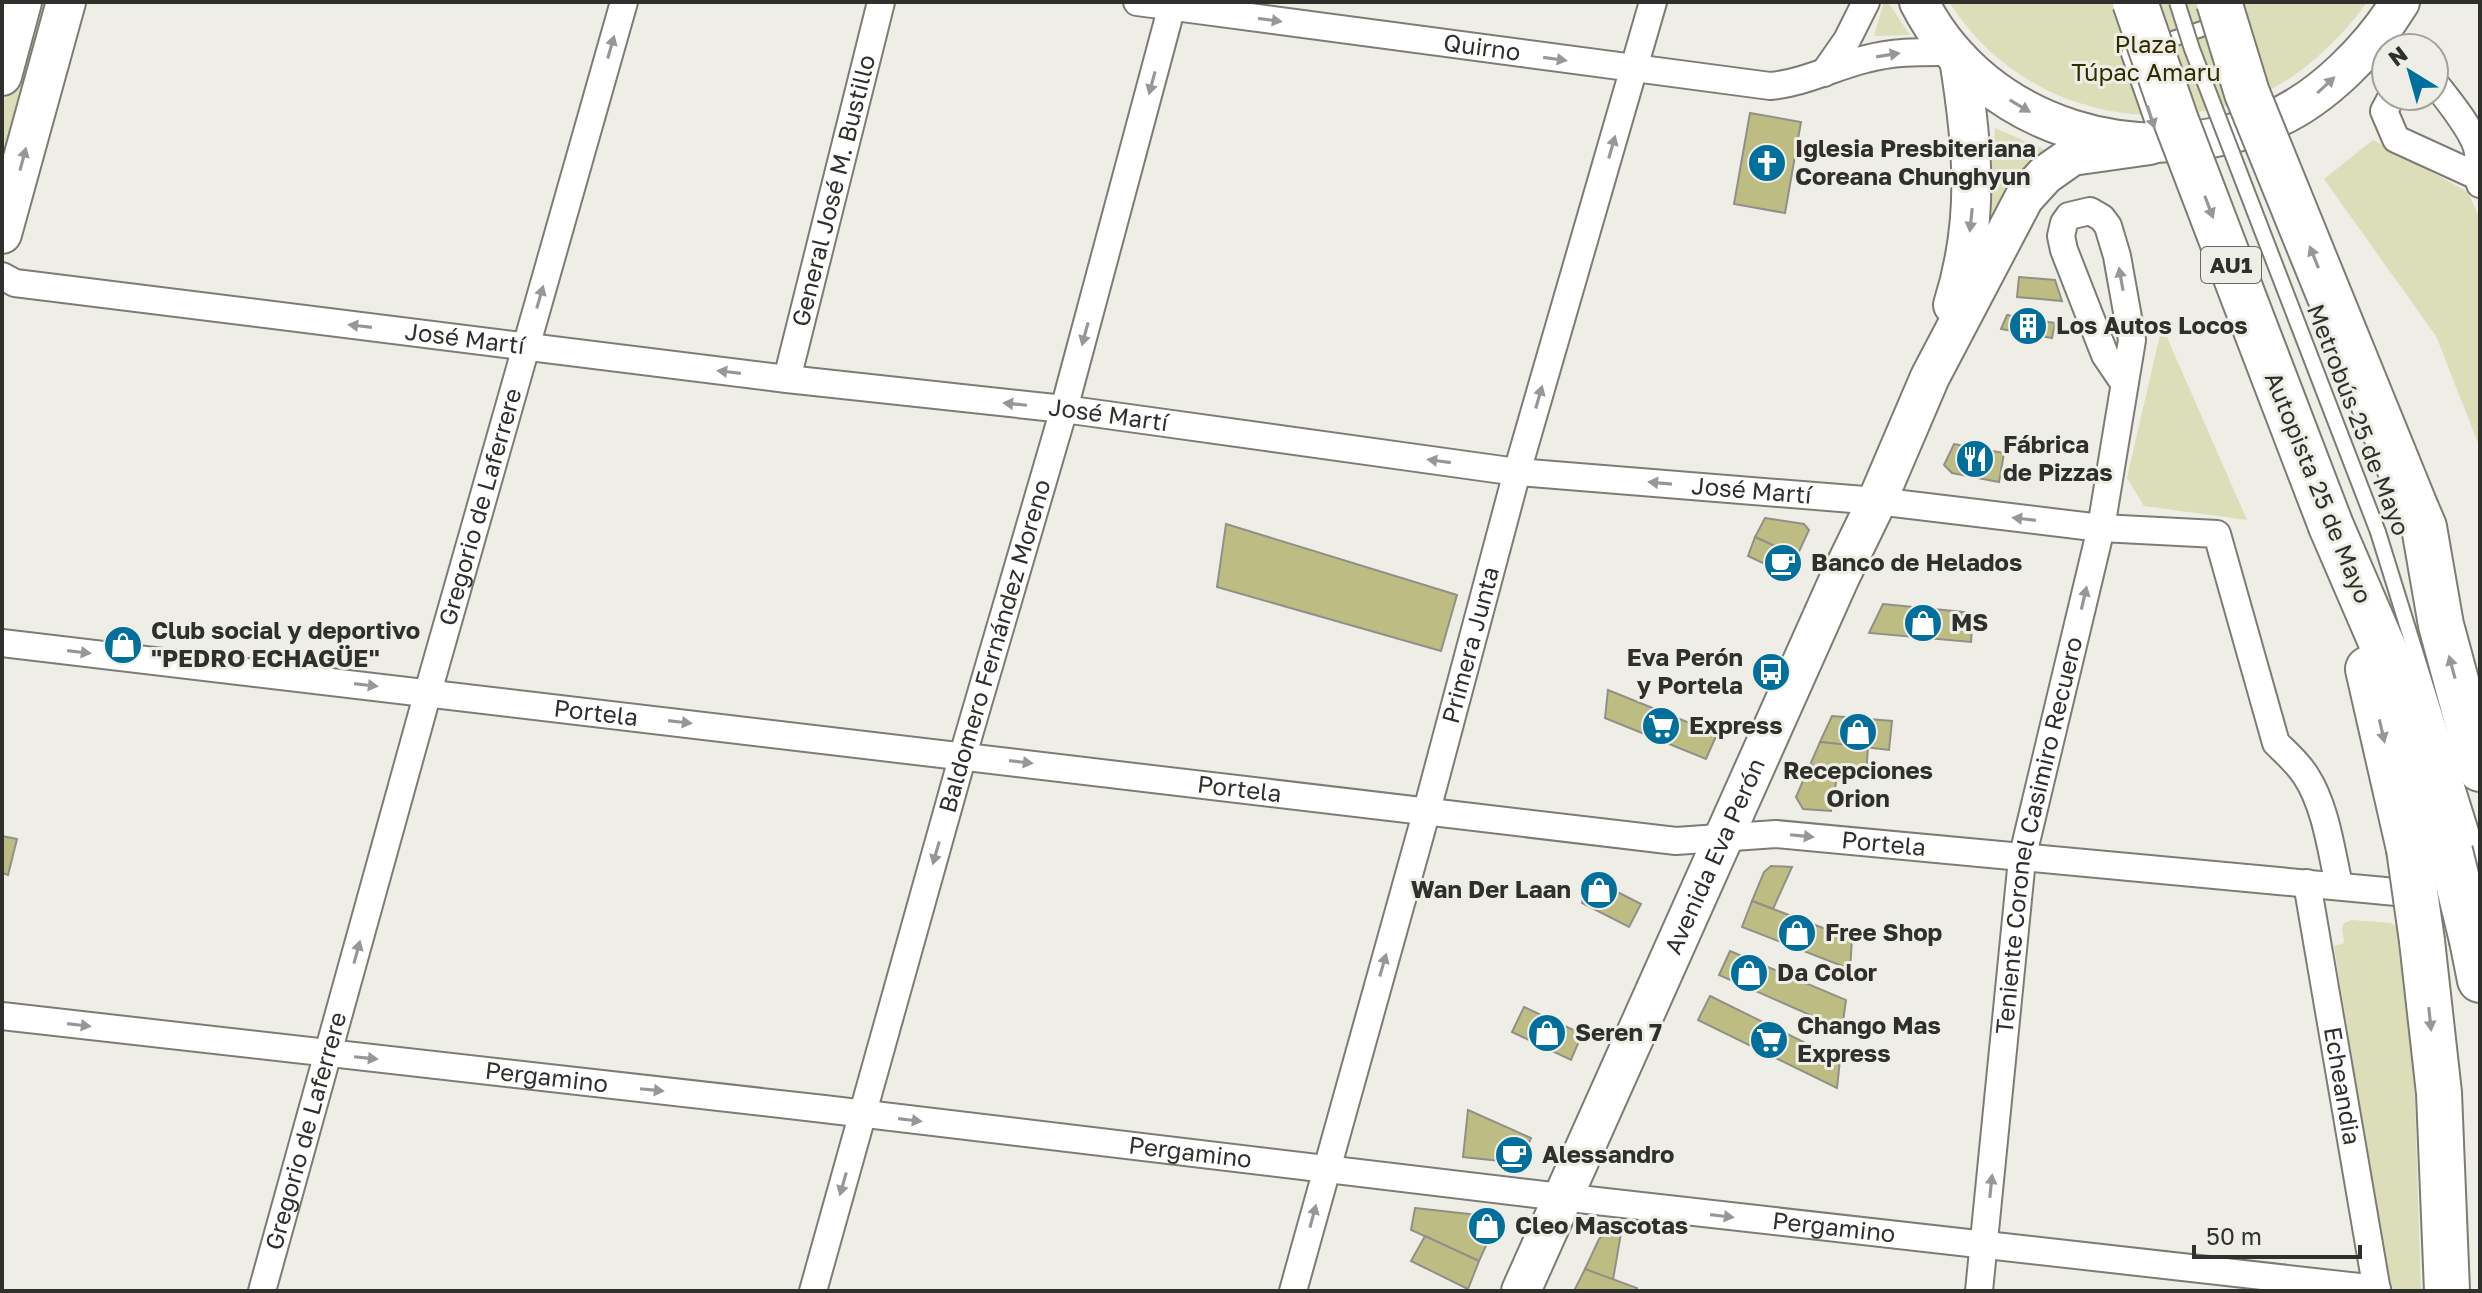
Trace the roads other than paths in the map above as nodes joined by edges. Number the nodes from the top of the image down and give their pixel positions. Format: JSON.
{"nodes":[{"id":1,"x":22,"y":2,"type":"edge"},
{"id":2,"x":66,"y":2,"type":"edge"},
{"id":3,"x":624,"y":2,"type":"edge"},
{"id":4,"x":881,"y":2,"type":"edge"},
{"id":5,"x":1137,"y":2,"type":"edge"},
{"id":6,"x":1653,"y":2,"type":"edge"},
{"id":7,"x":1866,"y":2,"type":"edge"},
{"id":8,"x":1919,"y":2,"type":"edge"},
{"id":9,"x":2135,"y":2,"type":"edge"},
{"id":10,"x":2177,"y":2,"type":"edge"},
{"id":11,"x":2219,"y":2,"type":"edge"},
{"id":12,"x":2420,"y":2,"type":"edge"},
{"id":13,"x":1172,"y":5,"type":"edge"},
{"id":14,"x":2392,"y":15,"type":"edge"},
{"id":15,"x":1956,"y":55,"type":"junction"},
{"id":16,"x":1635,"y":69,"type":"junction"},
{"id":17,"x":1824,"y":73,"type":"junction"},
{"id":18,"x":2,"y":76,"type":"edge"},
{"id":19,"x":2450,"y":102,"type":"edge"},
{"id":20,"x":2384,"y":112,"type":"edge"},
{"id":21,"x":2273,"y":120,"type":"junction"},
{"id":22,"x":2155,"y":145,"type":"junction"},
{"id":23,"x":2478,"y":180,"type":"edge"},
{"id":24,"x":2,"y":234,"type":"edge"},
{"id":25,"x":2,"y":276,"type":"edge"},
{"id":26,"x":526,"y":346,"type":"junction"},
{"id":27,"x":1930,"y":377,"type":"junction"},
{"id":28,"x":787,"y":379,"type":"junction"},
{"id":29,"x":2124,"y":383,"type":"junction"},
{"id":30,"x":1064,"y":409,"type":"junction"},
{"id":31,"x":1517,"y":472,"type":"junction"},
{"id":32,"x":1877,"y":501,"type":"junction"},
{"id":33,"x":2421,"y":519,"type":"junction"},
{"id":34,"x":2101,"y":528,"type":"junction"},
{"id":35,"x":2349,"y":535,"type":"junction"},
{"id":36,"x":2,"y":643,"type":"edge"},
{"id":37,"x":2480,"y":653,"type":"edge"},
{"id":38,"x":428,"y":692,"type":"junction"},
{"id":39,"x":963,"y":755,"type":"junction"},
{"id":40,"x":2480,"y":769,"type":"edge"},
{"id":41,"x":1427,"y":810,"type":"junction"},
{"id":42,"x":1724,"y":838,"type":"junction"},
{"id":43,"x":2454,"y":853,"type":"edge"},
{"id":44,"x":2022,"y":859,"type":"junction"},
{"id":45,"x":2307,"y":883,"type":"junction"},
{"id":46,"x":2339,"y":885,"type":"junction"},
{"id":47,"x":2477,"y":941,"type":"edge"},
{"id":48,"x":2,"y":1016,"type":"edge"},
{"id":49,"x":328,"y":1054,"type":"junction"},
{"id":50,"x":862,"y":1115,"type":"junction"},
{"id":51,"x":1326,"y":1170,"type":"junction"},
{"id":52,"x":1561,"y":1197,"type":"junction"},
{"id":53,"x":1985,"y":1246,"type":"junction"},
{"id":54,"x":2377,"y":1290,"type":"edge"},
{"id":55,"x":262,"y":1291,"type":"edge"},
{"id":56,"x":813,"y":1291,"type":"edge"},
{"id":57,"x":1293,"y":1291,"type":"edge"},
{"id":58,"x":1521,"y":1291,"type":"edge"},
{"id":59,"x":1979,"y":1291,"type":"edge"},
{"id":60,"x":2447,"y":1291,"type":"edge"}],
"edges":[{"from":1,"to":18,"type":"main road"},
{"from":24,"to":2,"type":"main road","one_way":true},
{"from":26,"to":3,"type":"street","name":"Gregorio de Laferrere","one_way":true},
{"from":4,"to":28,"type":"street","name":"General José M. Bustillo"},
{"from":5,"to":13,"type":"street","name":"Quirno"},
{"from":6,"to":16,"type":"street","name":"Primera Junta"},
{"from":7,"to":17,"type":"street"},
{"from":8,"to":15,"type":"main road"},
{"from":9,"to":35,"type":"highway","name":"Autopista 25 de Mayo","number":"AU1","one_way":true,"bridge":true},
{"from":10,"to":35,"type":"lane","name":"Metrobús 25 de Mayo","bridge":true},
{"from":33,"to":11,"type":"highway","one_way":true,"bridge":true},
{"from":12,"to":14,"type":"main road"},
{"from":13,"to":16,"type":"street","name":"Quirno","one_way":true},
{"from":13,"to":30,"type":"street","name":"Baldomero Fernández Moreno","one_way":true},
{"from":21,"to":14,"type":"main road","one_way":true},
{"from":17,"to":15,"type":"street","name":"Quirno","one_way":true},
{"from":15,"to":22,"type":"main road","one_way":true},
{"from":15,"to":27,"type":"main road","name":"Avenida Eva Perón","one_way":true},
{"from":16,"to":17,"type":"street","name":"Quirno"},
{"from":31,"to":16,"type":"street","name":"Primera Junta","one_way":true},
{"from":19,"to":23,"type":"street"},
{"from":20,"to":23,"type":"street"},
{"from":21,"to":22,"type":"main road"},
{"from":21,"to":22,"type":"lane","one_way":true},
{"from":22,"to":27,"type":"main road","name":"Avenida Eva Perón"},
{"from":26,"to":25,"type":"street","name":"José Martí","one_way":true},
{"from":28,"to":26,"type":"street","name":"José Martí","one_way":true},
{"from":26,"to":38,"type":"street","name":"Gregorio de Laferrere"},
{"from":27,"to":32,"type":"main road","name":"Avenida Eva Perón"},
{"from":30,"to":28,"type":"street","name":"José Martí","one_way":true},
{"from":29,"to":29,"type":"street","name":"Teniente Coronel Casimiro Recuero","one_way":true},
{"from":29,"to":34,"type":"street","name":"Teniente Coronel Casimiro Recuero"},
{"from":31,"to":30,"type":"street","name":"José Martí","one_way":true},
{"from":30,"to":39,"type":"street","name":"Baldomero Fernández Moreno"},
{"from":32,"to":31,"type":"street","name":"José Martí","one_way":true},
{"from":31,"to":41,"type":"street","name":"Primera Junta"},
{"from":34,"to":32,"type":"street","name":"José Martí","one_way":true},
{"from":32,"to":42,"type":"main road","name":"Avenida Eva Perón"},
{"from":33,"to":37,"type":"highway"},
{"from":40,"to":33,"type":"highway","one_way":true},
{"from":44,"to":34,"type":"street","name":"Teniente Coronel Casimiro Recuero","one_way":true},
{"from":34,"to":46,"type":"street","name":"José Martí"},
{"from":35,"to":43,"type":"highway","name":"Autopista 25 de Mayo","number":"AU1"},
{"from":36,"to":38,"type":"street","name":"Portela","one_way":true},
{"from":38,"to":39,"type":"street","name":"Portela","one_way":true},
{"from":49,"to":38,"type":"street","name":"Gregorio de Laferrere","one_way":true},
{"from":39,"to":41,"type":"street","name":"Portela","one_way":true},
{"from":39,"to":50,"type":"street","name":"Baldomero Fernández Moreno","one_way":true},
{"from":41,"to":42,"type":"street","name":"Portela"},
{"from":51,"to":41,"type":"street","name":"Primera Junta","one_way":true},
{"from":42,"to":44,"type":"street","name":"Portela","one_way":true},
{"from":42,"to":52,"type":"main road","name":"Avenida Eva Perón"},
{"from":43,"to":47,"type":"highway","name":"Autopista 25 de Mayo","number":"AU1","bridge":true},
{"from":43,"to":60,"type":"highway","one_way":true,"bridge":true},
{"from":44,"to":45,"type":"street","name":"Portela"},
{"from":53,"to":44,"type":"street","name":"Teniente Coronel Casimiro Recuero","one_way":true},
{"from":45,"to":46,"type":"street","name":"Portela"},
{"from":45,"to":54,"type":"street","name":"Echeandia"},
{"from":46,"to":47,"type":"street","name":"Portela"},
{"from":48,"to":49,"type":"street","name":"Pergamino","one_way":true},
{"from":49,"to":50,"type":"street","name":"Pergamino","one_way":true},
{"from":49,"to":55,"type":"street","name":"Gregorio de Laferrere"},
{"from":50,"to":51,"type":"street","name":"Pergamino","one_way":true},
{"from":50,"to":56,"type":"street","name":"Baldomero Fernández Moreno","one_way":true},
{"from":51,"to":52,"type":"street","name":"Pergamino"},
{"from":57,"to":51,"type":"street","name":"Primera Junta","one_way":true},
{"from":52,"to":53,"type":"street","name":"Pergamino","one_way":true},
{"from":52,"to":58,"type":"main road","name":"Avenida Eva Perón"},
{"from":53,"to":54,"type":"street","name":"Pergamino"},
{"from":53,"to":59,"type":"street","name":"Teniente Coronel Casimiro Recuero"}]}
